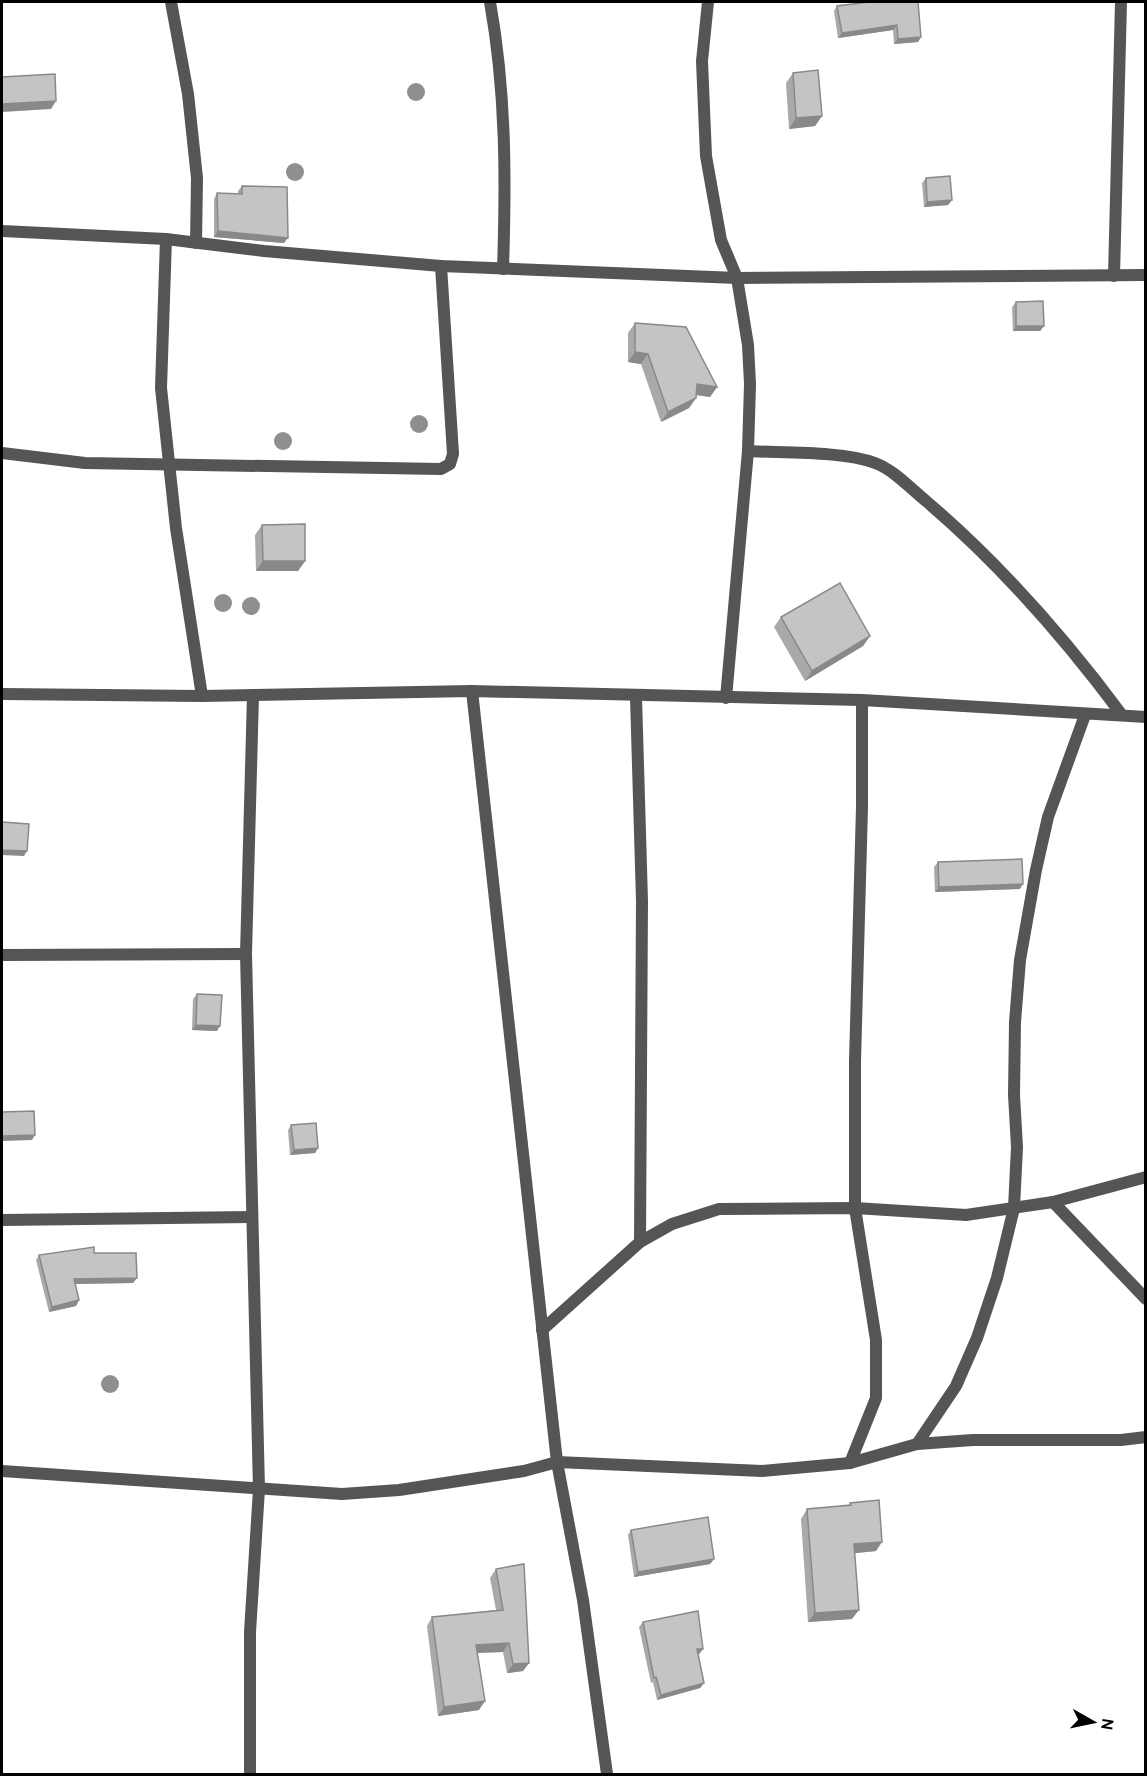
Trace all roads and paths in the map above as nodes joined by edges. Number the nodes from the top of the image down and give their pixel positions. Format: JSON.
{"nodes":[{"id":1,"x":171,"y":2,"type":"edge"},
{"id":2,"x":490,"y":2,"type":"edge"},
{"id":3,"x":708,"y":2,"type":"edge"},
{"id":4,"x":1121,"y":2,"type":"edge"},
{"id":5,"x":2,"y":231,"type":"edge"},
{"id":6,"x":166,"y":239,"type":"junction"},
{"id":7,"x":196,"y":243,"type":"junction"},
{"id":8,"x":441,"y":266,"type":"junction"},
{"id":9,"x":503,"y":269,"type":"junction"},
{"id":10,"x":1146,"y":275,"type":"edge"},
{"id":11,"x":1114,"y":276,"type":"junction"},
{"id":12,"x":737,"y":278,"type":"junction"},
{"id":13,"x":748,"y":451,"type":"junction"},
{"id":14,"x":2,"y":453,"type":"edge"},
{"id":15,"x":168,"y":465,"type":"junction"},
{"id":16,"x":472,"y":691,"type":"junction"},
{"id":17,"x":2,"y":694,"type":"edge"},
{"id":18,"x":253,"y":695,"type":"junction"},
{"id":19,"x":202,"y":696,"type":"junction"},
{"id":20,"x":636,"y":697,"type":"junction"},
{"id":21,"x":726,"y":698,"type":"junction"},
{"id":22,"x":861,"y":700,"type":"junction"},
{"id":23,"x":1085,"y":715,"type":"junction"},
{"id":24,"x":1122,"y":715,"type":"junction"},
{"id":25,"x":1146,"y":717,"type":"edge"},
{"id":26,"x":246,"y":954,"type":"junction"},
{"id":27,"x":2,"y":955,"type":"edge"},
{"id":28,"x":1146,"y":1177,"type":"edge"},
{"id":29,"x":1053,"y":1202,"type":"junction"},
{"id":30,"x":855,"y":1208,"type":"junction"},
{"id":31,"x":1014,"y":1208,"type":"junction"},
{"id":32,"x":251,"y":1217,"type":"junction"},
{"id":33,"x":2,"y":1220,"type":"edge"},
{"id":34,"x":640,"y":1242,"type":"junction"},
{"id":35,"x":1146,"y":1299,"type":"edge"},
{"id":36,"x":542,"y":1330,"type":"junction"},
{"id":37,"x":1146,"y":1437,"type":"edge"},
{"id":38,"x":917,"y":1444,"type":"junction"},
{"id":39,"x":557,"y":1462,"type":"junction"},
{"id":40,"x":850,"y":1463,"type":"junction"},
{"id":41,"x":2,"y":1471,"type":"edge"},
{"id":42,"x":259,"y":1489,"type":"junction"},
{"id":43,"x":250,"y":1774,"type":"edge"},
{"id":44,"x":607,"y":1774,"type":"edge"}],
"edges":[{"from":1,"to":7,"type":"street"},
{"from":2,"to":9,"type":"street"},
{"from":3,"to":12,"type":"street"},
{"from":4,"to":11,"type":"street"},
{"from":5,"to":6,"type":"street"},
{"from":6,"to":7,"type":"street"},
{"from":6,"to":15,"type":"street"},
{"from":7,"to":8,"type":"street"},
{"from":8,"to":9,"type":"street"},
{"from":8,"to":15,"type":"street"},
{"from":9,"to":12,"type":"street"},
{"from":10,"to":11,"type":"street"},
{"from":11,"to":12,"type":"street"},
{"from":12,"to":13,"type":"street"},
{"from":13,"to":21,"type":"street"},
{"from":13,"to":24,"type":"street"},
{"from":14,"to":15,"type":"street"},
{"from":15,"to":19,"type":"street"},
{"from":16,"to":18,"type":"street"},
{"from":16,"to":20,"type":"street"},
{"from":16,"to":36,"type":"street"},
{"from":17,"to":19,"type":"street"},
{"from":18,"to":19,"type":"street"},
{"from":18,"to":26,"type":"street"},
{"from":20,"to":21,"type":"street"},
{"from":20,"to":34,"type":"street"},
{"from":21,"to":22,"type":"street"},
{"from":22,"to":23,"type":"street"},
{"from":22,"to":30,"type":"street"},
{"from":23,"to":24,"type":"street"},
{"from":23,"to":31,"type":"street"},
{"from":24,"to":25,"type":"street"},
{"from":26,"to":27,"type":"street"},
{"from":26,"to":32,"type":"street"},
{"from":28,"to":29,"type":"street"},
{"from":29,"to":31,"type":"street"},
{"from":29,"to":35,"type":"street"},
{"from":30,"to":31,"type":"street"},
{"from":30,"to":34,"type":"street"},
{"from":30,"to":40,"type":"street"},
{"from":31,"to":38,"type":"street"},
{"from":32,"to":33,"type":"street"},
{"from":32,"to":42,"type":"street"},
{"from":34,"to":36,"type":"street"},
{"from":36,"to":39,"type":"street"},
{"from":37,"to":38,"type":"street"},
{"from":38,"to":40,"type":"street"},
{"from":39,"to":40,"type":"street"},
{"from":39,"to":42,"type":"street"},
{"from":39,"to":44,"type":"street"},
{"from":41,"to":42,"type":"street"},
{"from":42,"to":43,"type":"street"}]}
